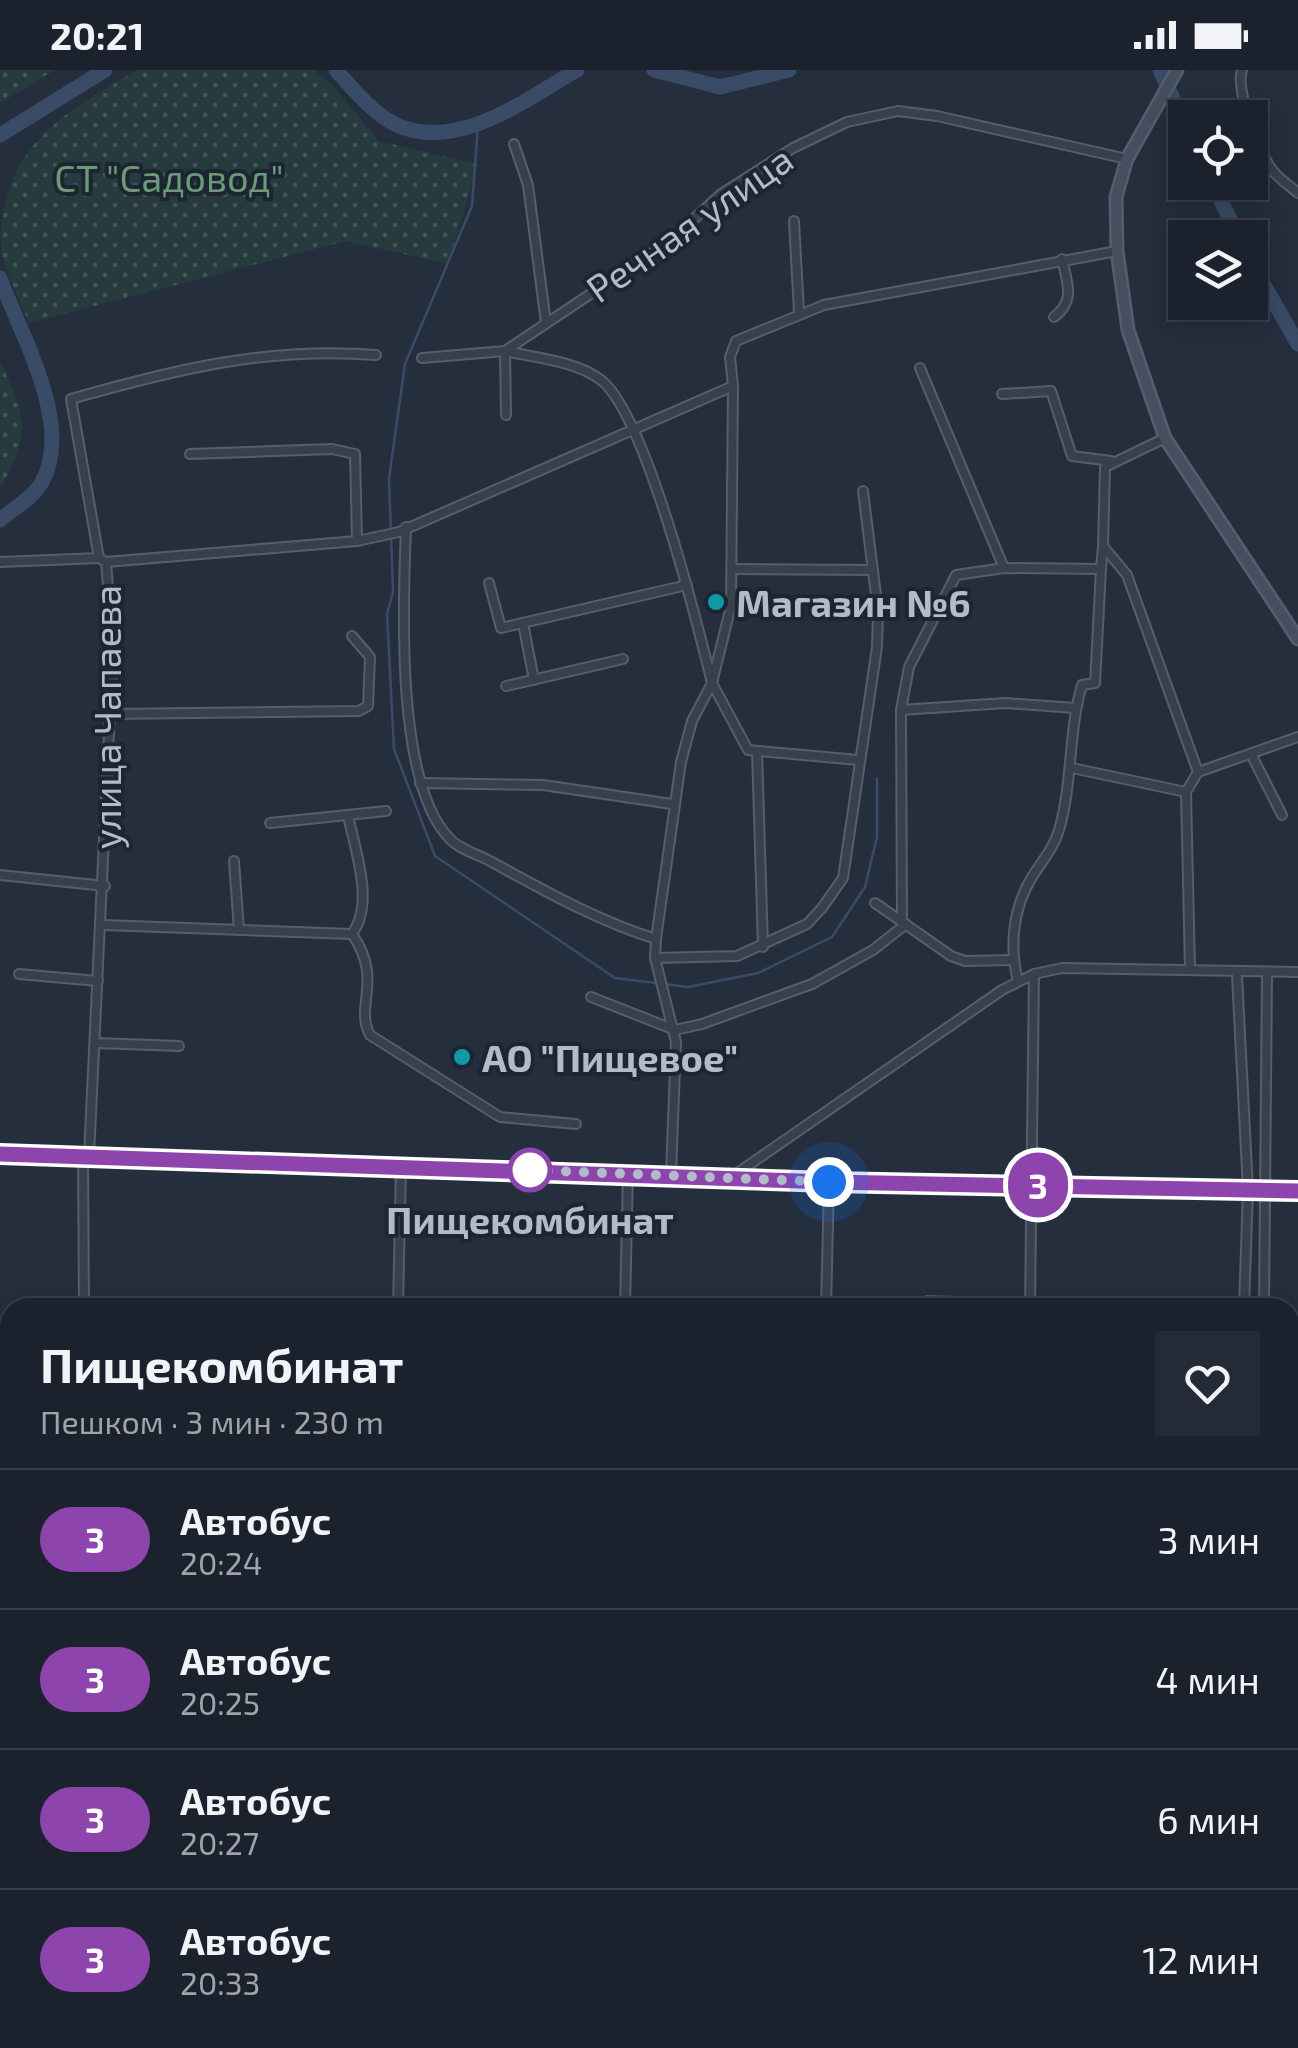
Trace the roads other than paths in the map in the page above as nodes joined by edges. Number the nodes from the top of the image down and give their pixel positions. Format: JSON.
{"nodes":[{"id":1,"x":1177,"y":70,"type":"edge"},
{"id":2,"x":1242,"y":70,"type":"edge"},
{"id":3,"x":514,"y":144,"type":"dead end"},
{"id":4,"x":1127,"y":159,"type":"junction"},
{"id":5,"x":1298,"y":192,"type":"edge"},
{"id":6,"x":794,"y":221,"type":"dead end"},
{"id":7,"x":1117,"y":251,"type":"junction"},
{"id":8,"x":1062,"y":258,"type":"junction"},
{"id":9,"x":799,"y":312,"type":"junction"},
{"id":10,"x":1054,"y":316,"type":"dead end"},
{"id":11,"x":546,"y":323,"type":"junction"},
{"id":12,"x":505,"y":352,"type":"junction"},
{"id":13,"x":376,"y":355,"type":"dead end"},
{"id":14,"x":422,"y":358,"type":"dead end"},
{"id":15,"x":920,"y":368,"type":"dead end"},
{"id":16,"x":732,"y":386,"type":"junction"},
{"id":17,"x":1002,"y":394,"type":"dead end"},
{"id":18,"x":506,"y":415,"type":"dead end"},
{"id":19,"x":635,"y":432,"type":"junction"},
{"id":20,"x":1165,"y":438,"type":"junction"},
{"id":21,"x":190,"y":454,"type":"dead end"},
{"id":22,"x":1116,"y":462,"type":"junction"},
{"id":23,"x":863,"y":490,"type":"dead end"},
{"id":24,"x":402,"y":530,"type":"junction"},
{"id":25,"x":361,"y":540,"type":"junction"},
{"id":26,"x":1103,"y":546,"type":"junction"},
{"id":27,"x":102,"y":560,"type":"junction"},
{"id":28,"x":0,"y":562,"type":"edge"},
{"id":29,"x":1004,"y":568,"type":"junction"},
{"id":30,"x":733,"y":569,"type":"junction"},
{"id":31,"x":1100,"y":569,"type":"junction"},
{"id":32,"x":873,"y":570,"type":"junction"},
{"id":33,"x":489,"y":583,"type":"dead end"},
{"id":34,"x":688,"y":585,"type":"junction"},
{"id":35,"x":523,"y":623,"type":"junction"},
{"id":36,"x":352,"y":636,"type":"dead end"},
{"id":37,"x":1298,"y":639,"type":"edge"},
{"id":38,"x":623,"y":658,"type":"dead end"},
{"id":39,"x":534,"y":680,"type":"junction"},
{"id":40,"x":712,"y":682,"type":"junction"},
{"id":41,"x":506,"y":686,"type":"dead end"},
{"id":42,"x":1076,"y":708,"type":"junction"},
{"id":43,"x":901,"y":710,"type":"junction"},
{"id":44,"x":110,"y":714,"type":"junction"},
{"id":45,"x":1298,"y":738,"type":"edge"},
{"id":46,"x":758,"y":751,"type":"junction"},
{"id":47,"x":1252,"y":756,"type":"junction"},
{"id":48,"x":858,"y":760,"type":"junction"},
{"id":49,"x":1072,"y":768,"type":"junction"},
{"id":50,"x":1198,"y":772,"type":"junction"},
{"id":51,"x":420,"y":783,"type":"junction"},
{"id":52,"x":1186,"y":792,"type":"junction"},
{"id":53,"x":672,"y":804,"type":"junction"},
{"id":54,"x":386,"y":811,"type":"dead end"},
{"id":55,"x":348,"y":815,"type":"junction"},
{"id":56,"x":1282,"y":815,"type":"dead end"},
{"id":57,"x":270,"y":823,"type":"dead end"},
{"id":58,"x":234,"y":861,"type":"dead end"},
{"id":59,"x":0,"y":875,"type":"edge"},
{"id":60,"x":104,"y":886,"type":"junction"},
{"id":61,"x":874,"y":903,"type":"dead end"},
{"id":62,"x":904,"y":922,"type":"junction"},
{"id":63,"x":103,"y":925,"type":"junction"},
{"id":64,"x":239,"y":930,"type":"junction"},
{"id":65,"x":352,"y":934,"type":"junction"},
{"id":66,"x":656,"y":938,"type":"junction"},
{"id":67,"x":763,"y":947,"type":"junction"},
{"id":68,"x":655,"y":958,"type":"junction"},
{"id":69,"x":1013,"y":960,"type":"junction"},
{"id":70,"x":1190,"y":970,"type":"junction"},
{"id":71,"x":1298,"y":972,"type":"edge"},
{"id":72,"x":1267,"y":973,"type":"junction"},
{"id":73,"x":18,"y":974,"type":"dead end"},
{"id":74,"x":1034,"y":974,"type":"junction"},
{"id":75,"x":1238,"y":974,"type":"junction"},
{"id":76,"x":1018,"y":981,"type":"junction"},
{"id":77,"x":98,"y":982,"type":"junction"},
{"id":78,"x":591,"y":997,"type":"dead end"},
{"id":79,"x":674,"y":1030,"type":"junction"},
{"id":80,"x":94,"y":1043,"type":"junction"},
{"id":81,"x":180,"y":1046,"type":"dead end"},
{"id":82,"x":576,"y":1124,"type":"dead end"},
{"id":83,"x":0,"y":1154,"type":"edge"},
{"id":84,"x":86,"y":1156,"type":"junction"},
{"id":85,"x":401,"y":1166,"type":"junction"},
{"id":86,"x":628,"y":1173,"type":"junction"},
{"id":87,"x":671,"y":1174,"type":"junction"},
{"id":88,"x":733,"y":1176,"type":"junction"},
{"id":89,"x":829,"y":1182,"type":"junction"},
{"id":90,"x":1033,"y":1184,"type":"junction"},
{"id":91,"x":1248,"y":1190,"type":"junction"},
{"id":92,"x":1267,"y":1190,"type":"junction"},
{"id":93,"x":1298,"y":1191,"type":"edge"},
{"id":94,"x":84,"y":1298,"type":"edge"},
{"id":95,"x":398,"y":1298,"type":"edge"},
{"id":96,"x":624,"y":1298,"type":"edge"},
{"id":97,"x":826,"y":1298,"type":"edge"},
{"id":98,"x":1030,"y":1298,"type":"edge"},
{"id":99,"x":1244,"y":1298,"type":"edge"},
{"id":100,"x":1264,"y":1298,"type":"edge"}],
"edges":[{"from":1,"to":4,"type":"main road"},
{"from":2,"to":5,"type":"street"},
{"from":3,"to":11,"type":"street","name":"Речная улица"},
{"from":4,"to":7,"type":"main road"},
{"from":4,"to":11,"type":"street","name":"Речная улица"},
{"from":6,"to":9,"type":"street"},
{"from":7,"to":8,"type":"street"},
{"from":7,"to":20,"type":"main road"},
{"from":8,"to":9,"type":"street"},
{"from":8,"to":10,"type":"street"},
{"from":9,"to":16,"type":"street"},
{"from":11,"to":12,"type":"street","name":"Речная улица"},
{"from":12,"to":14,"type":"street"},
{"from":12,"to":18,"type":"street"},
{"from":12,"to":19,"type":"street"},
{"from":13,"to":27,"type":"street","name":"улица Чапаева"},
{"from":15,"to":29,"type":"street"},
{"from":16,"to":19,"type":"street"},
{"from":16,"to":30,"type":"street"},
{"from":17,"to":22,"type":"street"},
{"from":19,"to":24,"type":"street"},
{"from":19,"to":34,"type":"street"},
{"from":20,"to":22,"type":"street"},
{"from":20,"to":37,"type":"main road"},
{"from":21,"to":25,"type":"street"},
{"from":22,"to":26,"type":"street"},
{"from":23,"to":32,"type":"street"},
{"from":24,"to":25,"type":"street"},
{"from":24,"to":51,"type":"street"},
{"from":25,"to":27,"type":"street"},
{"from":26,"to":31,"type":"street"},
{"from":26,"to":50,"type":"street"},
{"from":27,"to":28,"type":"street"},
{"from":27,"to":44,"type":"street","name":"улица Чапаева"},
{"from":29,"to":31,"type":"street"},
{"from":29,"to":43,"type":"street"},
{"from":30,"to":32,"type":"street"},
{"from":30,"to":40,"type":"street"},
{"from":31,"to":42,"type":"street"},
{"from":32,"to":48,"type":"street"},
{"from":33,"to":35,"type":"street"},
{"from":34,"to":35,"type":"street"},
{"from":34,"to":40,"type":"street"},
{"from":35,"to":39,"type":"street"},
{"from":36,"to":44,"type":"street"},
{"from":38,"to":39,"type":"street"},
{"from":39,"to":41,"type":"street"},
{"from":40,"to":46,"type":"street"},
{"from":40,"to":53,"type":"street"},
{"from":42,"to":43,"type":"street"},
{"from":42,"to":49,"type":"street"},
{"from":43,"to":62,"type":"street"},
{"from":44,"to":60,"type":"street","name":"улица Чапаева"},
{"from":45,"to":47,"type":"street"},
{"from":46,"to":48,"type":"street"},
{"from":46,"to":67,"type":"street"},
{"from":47,"to":50,"type":"street"},
{"from":47,"to":56,"type":"street"},
{"from":48,"to":67,"type":"street"},
{"from":49,"to":52,"type":"street"},
{"from":49,"to":69,"type":"street"},
{"from":50,"to":52,"type":"street"},
{"from":51,"to":53,"type":"street"},
{"from":51,"to":66,"type":"street"},
{"from":52,"to":70,"type":"street"},
{"from":53,"to":66,"type":"street"},
{"from":54,"to":55,"type":"street"},
{"from":55,"to":57,"type":"street"},
{"from":55,"to":65,"type":"street"},
{"from":58,"to":64,"type":"street"},
{"from":59,"to":60,"type":"street"},
{"from":60,"to":63,"type":"street","name":"улица Чапаева"},
{"from":61,"to":62,"type":"street"},
{"from":62,"to":69,"type":"street"},
{"from":62,"to":79,"type":"street"},
{"from":63,"to":64,"type":"street"},
{"from":63,"to":77,"type":"street","name":"улица Чапаева"},
{"from":64,"to":65,"type":"street"},
{"from":65,"to":82,"type":"street"},
{"from":66,"to":68,"type":"street"},
{"from":67,"to":68,"type":"street"},
{"from":68,"to":79,"type":"street"},
{"from":69,"to":76,"type":"street"},
{"from":70,"to":74,"type":"street"},
{"from":70,"to":75,"type":"street"},
{"from":71,"to":72,"type":"street"},
{"from":72,"to":75,"type":"street"},
{"from":72,"to":92,"type":"street"},
{"from":73,"to":77,"type":"street"},
{"from":74,"to":76,"type":"street"},
{"from":74,"to":90,"type":"street"},
{"from":75,"to":91,"type":"street"},
{"from":76,"to":88,"type":"street"},
{"from":77,"to":80,"type":"street","name":"улица Чапаева"},
{"from":78,"to":79,"type":"street"},
{"from":79,"to":87,"type":"street"},
{"from":80,"to":81,"type":"street"},
{"from":80,"to":84,"type":"street","name":"улица Чапаева"},
{"from":83,"to":84,"type":"main road"},
{"from":84,"to":85,"type":"main road"},
{"from":84,"to":94,"type":"street","name":"улица Чапаева"},
{"from":85,"to":86,"type":"main road"},
{"from":85,"to":95,"type":"street"},
{"from":86,"to":87,"type":"main road"},
{"from":86,"to":96,"type":"street"},
{"from":87,"to":88,"type":"main road"},
{"from":88,"to":89,"type":"main road"},
{"from":89,"to":90,"type":"main road"},
{"from":89,"to":97,"type":"street"},
{"from":90,"to":91,"type":"main road"},
{"from":90,"to":98,"type":"street"},
{"from":91,"to":92,"type":"main road"},
{"from":91,"to":99,"type":"street"},
{"from":92,"to":93,"type":"main road"},
{"from":92,"to":100,"type":"street"}]}
